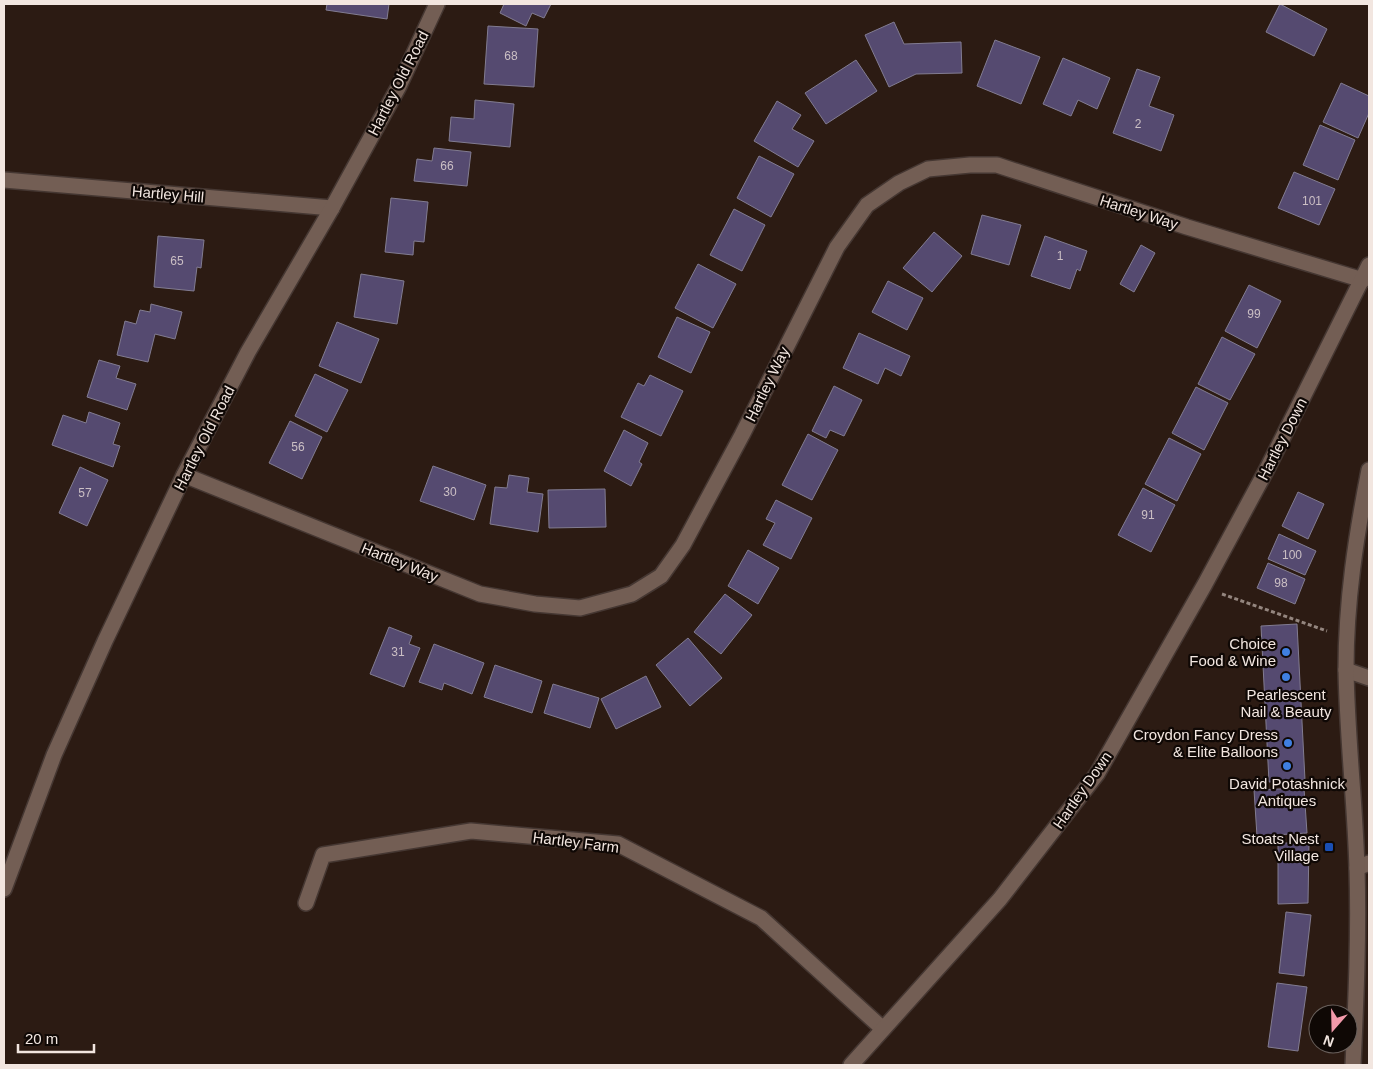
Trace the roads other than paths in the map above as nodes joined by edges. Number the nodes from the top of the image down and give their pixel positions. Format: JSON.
{"nodes":[{"id":1,"x":437,"y":4,"type":"edge"},
{"id":2,"x":4,"y":180,"type":"edge"},
{"id":3,"x":332,"y":208,"type":"junction"},
{"id":4,"x":1369,"y":265,"type":"edge"},
{"id":5,"x":1363,"y":280,"type":"junction"},
{"id":6,"x":1369,"y":470,"type":"edge"},
{"id":7,"x":184,"y":475,"type":"junction"},
{"id":8,"x":1363,"y":524,"type":"edge"},
{"id":9,"x":1346,"y":670,"type":"junction"},
{"id":10,"x":1369,"y":678,"type":"edge"},
{"id":11,"x":1363,"y":866,"type":"edge"},
{"id":12,"x":4,"y":889,"type":"edge"},
{"id":13,"x":306,"y":903,"type":"dead end"},
{"id":14,"x":884,"y":1029,"type":"junction"},
{"id":15,"x":851,"y":1065,"type":"edge"},
{"id":16,"x":1353,"y":1065,"type":"edge"}],
"edges":[{"from":1,"to":3,"type":"street","name":"Hartley Old Road"},
{"from":2,"to":3,"type":"street","name":"Hartley Hill"},
{"from":3,"to":7,"type":"street","name":"Hartley Old Road"},
{"from":4,"to":5,"type":"street","name":"Hartley Down"},
{"from":5,"to":7,"type":"street","name":"Hartley Way"},
{"from":5,"to":14,"type":"street","name":"Hartley Down"},
{"from":6,"to":8,"type":"street"},
{"from":7,"to":12,"type":"street","name":"Hartley Old Road"},
{"from":8,"to":9,"type":"street"},
{"from":9,"to":10,"type":"street"},
{"from":9,"to":11,"type":"street"},
{"from":11,"to":16,"type":"street"},
{"from":13,"to":14,"type":"street","name":"Hartley Farm"},
{"from":14,"to":15,"type":"street","name":"Hartley Down"}]}
